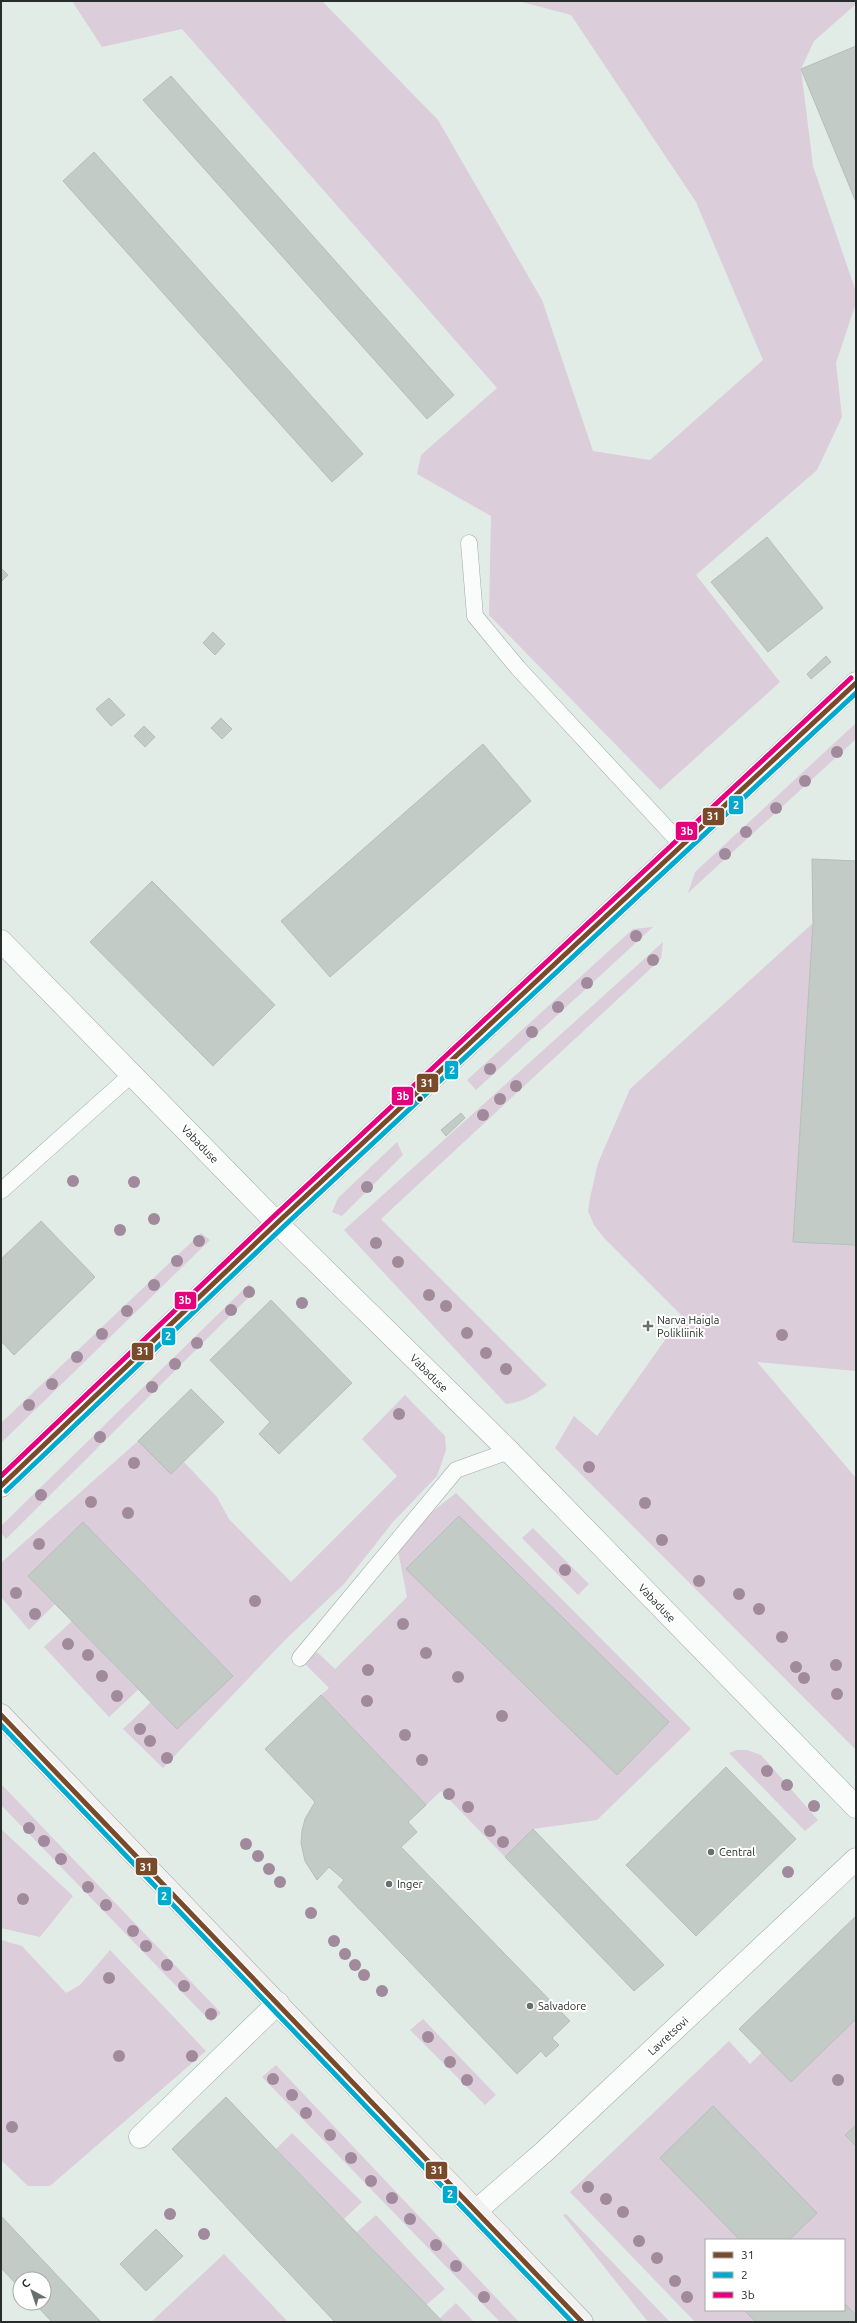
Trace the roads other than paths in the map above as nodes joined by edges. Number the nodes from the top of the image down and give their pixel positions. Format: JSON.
{"nodes":[{"id":1,"x":469,"y":543,"type":"dead end"},
{"id":2,"x":856,"y":683,"type":"edge"},
{"id":3,"x":682,"y":845,"type":"junction"},
{"id":4,"x":1,"y":940,"type":"edge"},
{"id":5,"x":132,"y":1074,"type":"junction"},
{"id":6,"x":1,"y":1191,"type":"edge"},
{"id":7,"x":277,"y":1222,"type":"junction"},
{"id":8,"x":509,"y":1451,"type":"junction"},
{"id":9,"x":1,"y":1486,"type":"edge"},
{"id":10,"x":300,"y":1658,"type":"dead end"},
{"id":11,"x":1,"y":1715,"type":"edge"},
{"id":12,"x":856,"y":1807,"type":"edge"},
{"id":13,"x":856,"y":1859,"type":"edge"},
{"id":14,"x":278,"y":2003,"type":"junction"},
{"id":15,"x":140,"y":2137,"type":"dead end"},
{"id":16,"x":477,"y":2210,"type":"junction"},
{"id":17,"x":582,"y":2322,"type":"edge"}],
"edges":[{"from":1,"to":3,"type":"lane"},
{"from":2,"to":3,"type":"street"},
{"from":3,"to":7,"type":"street"},
{"from":4,"to":5,"type":"street","name":"Vabaduse"},
{"from":5,"to":6,"type":"lane"},
{"from":5,"to":7,"type":"street","name":"Vabaduse"},
{"from":7,"to":8,"type":"street","name":"Vabaduse"},
{"from":7,"to":9,"type":"street"},
{"from":8,"to":10,"type":"lane"},
{"from":8,"to":12,"type":"street","name":"Vabaduse"},
{"from":11,"to":14,"type":"main road"},
{"from":13,"to":16,"type":"street","name":"Lavretsovi"},
{"from":14,"to":15,"type":"street"},
{"from":14,"to":16,"type":"main road"},
{"from":16,"to":17,"type":"main road"}]}
